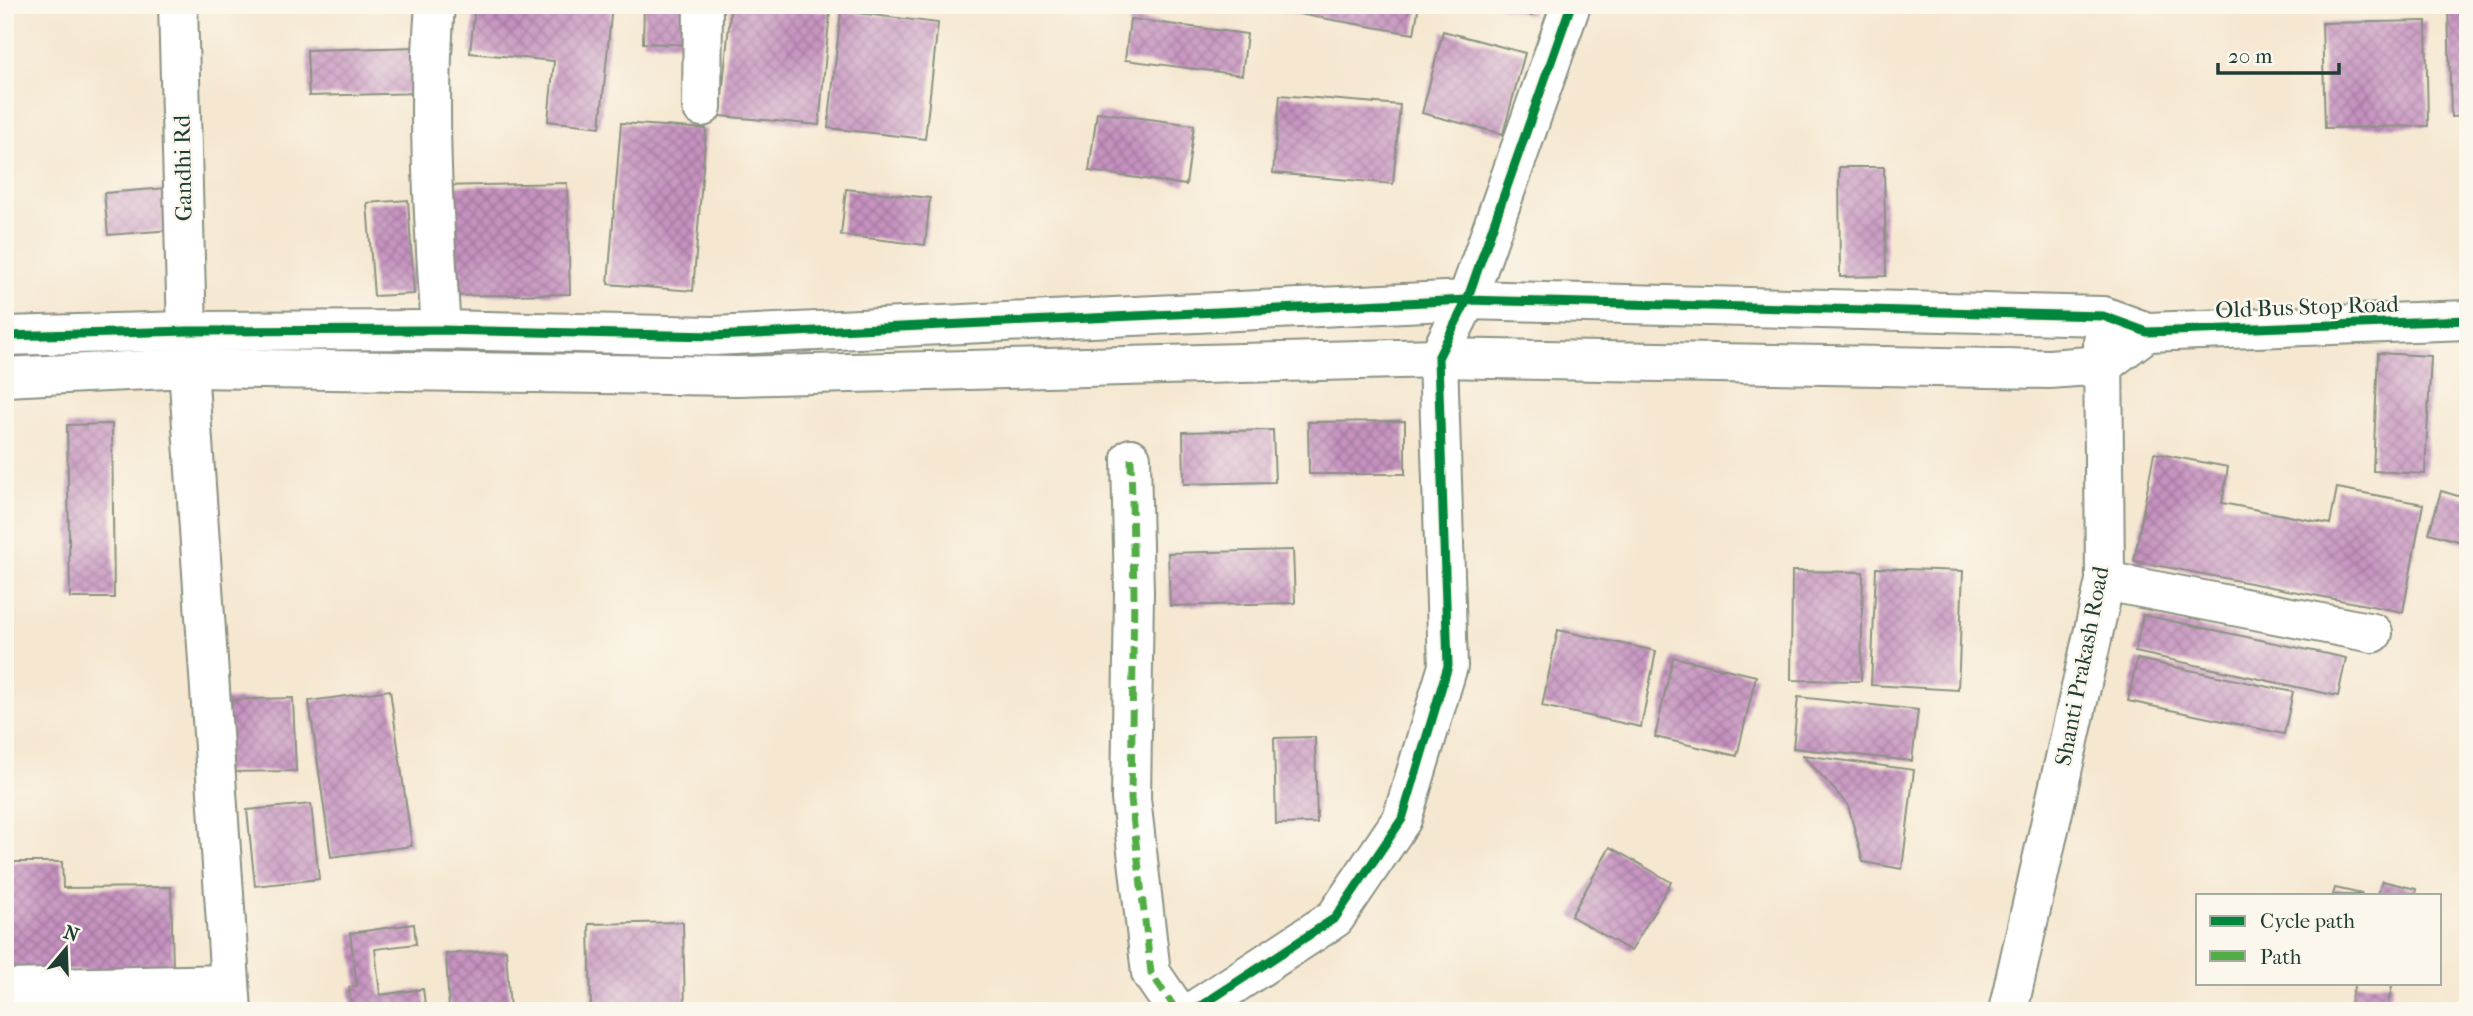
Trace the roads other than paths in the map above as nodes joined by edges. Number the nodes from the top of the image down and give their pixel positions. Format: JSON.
{"nodes":[{"id":1,"x":178,"y":5,"type":"edge"},
{"id":2,"x":435,"y":5,"type":"edge"},
{"id":3,"x":703,"y":5,"type":"edge"},
{"id":4,"x":1571,"y":5,"type":"edge"},
{"id":5,"x":702,"y":107,"type":"dead end"},
{"id":6,"x":1466,"y":300,"type":"junction"},
{"id":7,"x":2102,"y":316,"type":"junction"},
{"id":8,"x":2468,"y":320,"type":"edge"},
{"id":9,"x":440,"y":330,"type":"junction"},
{"id":10,"x":187,"y":331,"type":"junction"},
{"id":11,"x":2147,"y":332,"type":"junction"},
{"id":12,"x":5,"y":336,"type":"edge"},
{"id":13,"x":1438,"y":358,"type":"junction"},
{"id":14,"x":2103,"y":365,"type":"junction"},
{"id":15,"x":188,"y":368,"type":"junction"},
{"id":16,"x":5,"y":377,"type":"edge"},
{"id":17,"x":1130,"y":458,"type":"dead end"},
{"id":18,"x":2105,"y":581,"type":"junction"},
{"id":19,"x":2373,"y":634,"type":"dead end"},
{"id":20,"x":5,"y":989,"type":"edge"},
{"id":21,"x":231,"y":997,"type":"edge"},
{"id":22,"x":1177,"y":1011,"type":"edge"},
{"id":23,"x":1193,"y":1011,"type":"edge"},
{"id":24,"x":2008,"y":1011,"type":"edge"}],
"edges":[{"from":1,"to":10,"type":"street","name":"Gandhi Rd"},
{"from":2,"to":9,"type":"street"},
{"from":3,"to":5,"type":"street"},
{"from":4,"to":6,"type":"street"},
{"from":6,"to":7,"type":"street"},
{"from":6,"to":9,"type":"street"},
{"from":6,"to":13,"type":"street"},
{"from":7,"to":11,"type":"street"},
{"from":7,"to":14,"type":"street","name":"Shanti Prakash Road"},
{"from":8,"to":11,"type":"street","name":"Old Bus Stop Road"},
{"from":9,"to":10,"type":"street"},
{"from":10,"to":12,"type":"street"},
{"from":10,"to":15,"type":"street","name":"Gandhi Rd"},
{"from":11,"to":14,"type":"street"},
{"from":13,"to":14,"type":"street"},
{"from":13,"to":15,"type":"street"},
{"from":13,"to":23,"type":"street"},
{"from":14,"to":18,"type":"street","name":"Shanti Prakash Road"},
{"from":15,"to":16,"type":"street"},
{"from":15,"to":21,"type":"street","name":"Gandhi Rd"},
{"from":17,"to":22,"type":"street"},
{"from":18,"to":19,"type":"street"},
{"from":18,"to":24,"type":"street","name":"Shanti Prakash Road"},
{"from":20,"to":21,"type":"street"}]}
